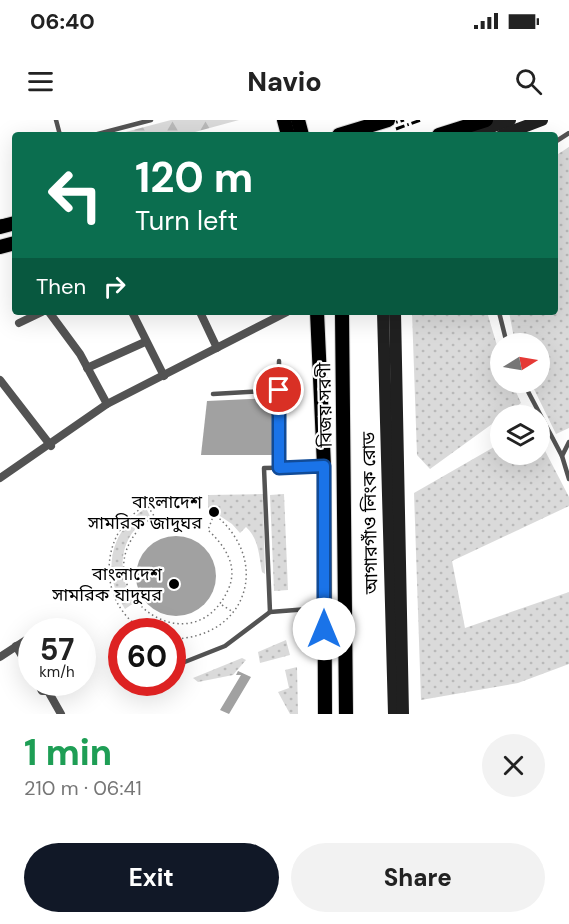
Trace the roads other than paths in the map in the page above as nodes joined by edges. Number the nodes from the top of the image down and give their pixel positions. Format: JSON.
{"nodes":[{"id":1,"x":151,"y":120,"type":"edge"},
{"id":2,"x":387,"y":120,"type":"edge"},
{"id":3,"x":486,"y":120,"type":"edge"},
{"id":4,"x":510,"y":120,"type":"edge"},
{"id":5,"x":542,"y":120,"type":"edge"},
{"id":6,"x":105,"y":132,"type":"edge"},
{"id":7,"x":349,"y":132,"type":"edge"},
{"id":8,"x":448,"y":132,"type":"edge"},
{"id":9,"x":478,"y":132,"type":"edge"},
{"id":10,"x":510,"y":132,"type":"edge"},
{"id":11,"x":36,"y":315,"type":"edge"},
{"id":12,"x":51,"y":315,"type":"edge"},
{"id":13,"x":133,"y":315,"type":"edge"},
{"id":14,"x":201,"y":315,"type":"edge"},
{"id":15,"x":281,"y":315,"type":"edge"},
{"id":16,"x":317,"y":315,"type":"edge"},
{"id":17,"x":342,"y":315,"type":"edge"},
{"id":18,"x":383,"y":315,"type":"edge"},
{"id":19,"x":394,"y":315,"type":"edge"},
{"id":20,"x":500,"y":315,"type":"edge"},
{"id":21,"x":19,"y":323,"type":"dead end"},
{"id":22,"x":504,"y":333,"type":"edge"},
{"id":23,"x":146,"y":342,"type":"junction"},
{"id":24,"x":217,"y":348,"type":"junction"},
{"id":25,"x":279,"y":361,"type":"dead end"},
{"id":26,"x":87,"y":368,"type":"junction"},
{"id":27,"x":164,"y":376,"type":"junction"},
{"id":28,"x":0,"y":380,"type":"edge"},
{"id":29,"x":279,"y":390,"type":"junction"},
{"id":30,"x":529,"y":393,"type":"edge"},
{"id":31,"x":213,"y":394,"type":"dead end"},
{"id":32,"x":107,"y":404,"type":"junction"},
{"id":33,"x":569,"y":442,"type":"edge"},
{"id":34,"x":51,"y":446,"type":"junction"},
{"id":35,"x":562,"y":456,"type":"junction"},
{"id":36,"x":324,"y":466,"type":"junction"},
{"id":37,"x":279,"y":468,"type":"junction"},
{"id":38,"x":0,"y":478,"type":"edge"},
{"id":39,"x":569,"y":479,"type":"edge"},
{"id":40,"x":323,"y":608,"type":"junction"},
{"id":41,"x":270,"y":612,"type":"junction"},
{"id":42,"x":16,"y":646,"type":"joint"},
{"id":43,"x":18,"y":649,"type":"edge"},
{"id":44,"x":0,"y":657,"type":"edge"},
{"id":45,"x":186,"y":661,"type":"edge"},
{"id":46,"x":51,"y":696,"type":"edge"},
{"id":47,"x":62,"y":714,"type":"edge"},
{"id":48,"x":325,"y":714,"type":"edge"},
{"id":49,"x":346,"y":714,"type":"edge"},
{"id":50,"x":394,"y":714,"type":"edge"},
{"id":51,"x":403,"y":714,"type":"edge"}],
"edges":[{"from":1,"to":6,"type":"lane"},
{"from":2,"to":7,"type":"main road"},
{"from":3,"to":8,"type":"main road"},
{"from":4,"to":9,"type":"main road"},
{"from":5,"to":10,"type":"main road"},
{"from":11,"to":21,"type":"street"},
{"from":12,"to":26,"type":"street"},
{"from":13,"to":23,"type":"street"},
{"from":14,"to":24,"type":"street"},
{"from":15,"to":24,"type":"street"},
{"from":16,"to":36,"type":"main road","name":"বিজয় সরণী"},
{"from":17,"to":49,"type":"main road","name":"বিজয় সরণী"},
{"from":18,"to":50,"type":"main road","name":"আগারগাঁও লিংক রোড"},
{"from":19,"to":51,"type":"main road","name":"আগারগাঁও লিংক রোড"},
{"from":20,"to":22,"type":"lane"},
{"from":23,"to":26,"type":"street"},
{"from":23,"to":27,"type":"street"},
{"from":24,"to":27,"type":"street"},
{"from":25,"to":29,"type":"lane"},
{"from":26,"to":32,"type":"street"},
{"from":27,"to":32,"type":"street"},
{"from":28,"to":34,"type":"street"},
{"from":29,"to":31,"type":"lane"},
{"from":29,"to":37,"type":"lane"},
{"from":30,"to":35,"type":"lane"},
{"from":32,"to":34,"type":"street"},
{"from":33,"to":35,"type":"lane"},
{"from":34,"to":38,"type":"street"},
{"from":35,"to":39,"type":"lane"},
{"from":36,"to":37,"type":"lane"},
{"from":36,"to":40,"type":"main road","name":"বিজয় সরণী"},
{"from":37,"to":41,"type":"lane"},
{"from":40,"to":41,"type":"lane"},
{"from":40,"to":48,"type":"main road","name":"বিজয় সরণী"},
{"from":41,"to":45,"type":"lane"},
{"from":42,"to":43,"type":"street"},
{"from":42,"to":44,"type":"street"},
{"from":46,"to":47,"type":"street"}]}
